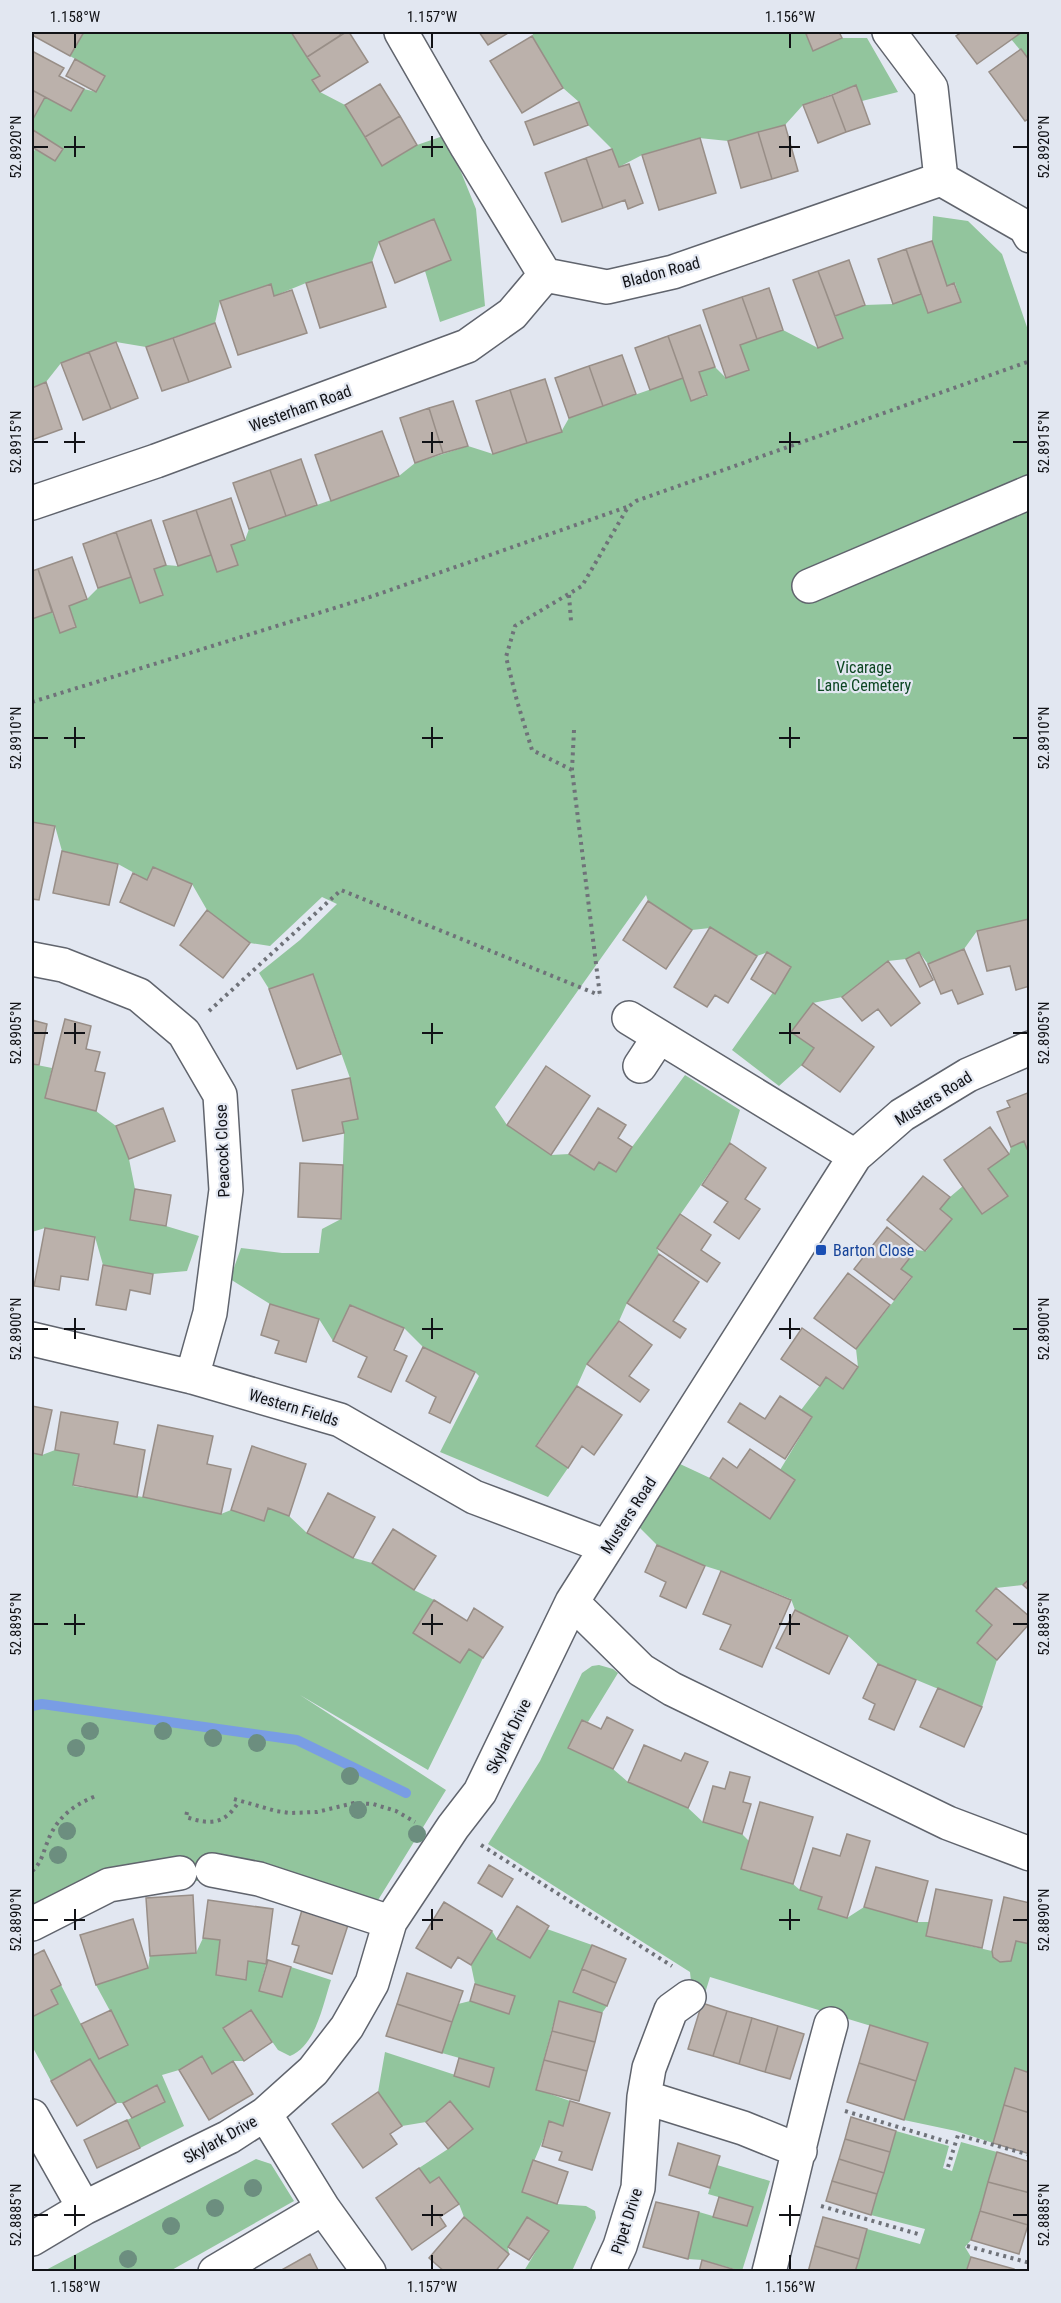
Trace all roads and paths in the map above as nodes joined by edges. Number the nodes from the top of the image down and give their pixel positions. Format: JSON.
{"nodes":[{"id":1,"x":401,"y":32,"type":"edge"},
{"id":2,"x":888,"y":32,"type":"edge"},
{"id":3,"x":941,"y":178,"type":"junction"},
{"id":4,"x":1029,"y":236,"type":"edge"},
{"id":5,"x":545,"y":276,"type":"junction"},
{"id":6,"x":1029,"y":361,"type":"edge"},
{"id":7,"x":1029,"y":492,"type":"edge"},
{"id":8,"x":32,"y":503,"type":"edge"},
{"id":9,"x":628,"y":507,"type":"junction"},
{"id":10,"x":809,"y":586,"type":"dead end"},
{"id":11,"x":569,"y":595,"type":"junction"},
{"id":12,"x":571,"y":621,"type":"dead end"},
{"id":13,"x":32,"y":702,"type":"edge"},
{"id":14,"x":574,"y":730,"type":"dead end"},
{"id":15,"x":572,"y":770,"type":"junction"},
{"id":16,"x":32,"y":959,"type":"edge"},
{"id":17,"x":599,"y":995,"type":"junction"},
{"id":18,"x":630,"y":1018,"type":"joint"},
{"id":19,"x":184,"y":1033,"type":"junction"},
{"id":20,"x":659,"y":1037,"type":"junction"},
{"id":21,"x":1029,"y":1048,"type":"edge"},
{"id":22,"x":640,"y":1066,"type":"dead end"},
{"id":23,"x":855,"y":1156,"type":"junction"},
{"id":24,"x":32,"y":1339,"type":"edge"},
{"id":25,"x":192,"y":1377,"type":"junction"},
{"id":26,"x":607,"y":1547,"type":"junction"},
{"id":27,"x":572,"y":1602,"type":"junction"},
{"id":28,"x":96,"y":1796,"type":"dead end"},
{"id":29,"x":234,"y":1799,"type":"dead end"},
{"id":30,"x":239,"y":1800,"type":"junction"},
{"id":31,"x":187,"y":1812,"type":"dead end"},
{"id":32,"x":448,"y":1834,"type":"junction"},
{"id":33,"x":1029,"y":1852,"type":"edge"},
{"id":34,"x":212,"y":1870,"type":"dead end"},
{"id":35,"x":32,"y":1871,"type":"edge"},
{"id":36,"x":180,"y":1873,"type":"dead end"},
{"id":37,"x":390,"y":1922,"type":"junction"},
{"id":38,"x":32,"y":1924,"type":"edge"},
{"id":39,"x":689,"y":1997,"type":"joint"},
{"id":40,"x":831,"y":2024,"type":"dead end"},
{"id":41,"x":644,"y":2097,"type":"junction"},
{"id":42,"x":809,"y":2100,"type":"junction"},
{"id":43,"x":265,"y":2114,"type":"junction"},
{"id":44,"x":32,"y":2116,"type":"edge"},
{"id":45,"x":948,"y":2142,"type":"dead end"},
{"id":46,"x":800,"y":2151,"type":"junction"},
{"id":47,"x":1029,"y":2155,"type":"edge"},
{"id":48,"x":948,"y":2167,"type":"dead end"},
{"id":49,"x":788,"y":2196,"type":"junction"},
{"id":50,"x":84,"y":2208,"type":"junction"},
{"id":51,"x":323,"y":2208,"type":"junction"},
{"id":52,"x":918,"y":2234,"type":"dead end"},
{"id":53,"x":32,"y":2239,"type":"edge"},
{"id":54,"x":967,"y":2246,"type":"dead end"},
{"id":55,"x":1029,"y":2263,"type":"edge"},
{"id":56,"x":215,"y":2271,"type":"edge"},
{"id":57,"x":369,"y":2271,"type":"edge"},
{"id":58,"x":608,"y":2271,"type":"edge"},
{"id":59,"x":769,"y":2271,"type":"edge"}],
"edges":[{"from":1,"to":5,"type":"street"},
{"from":2,"to":3,"type":"street"},
{"from":3,"to":4,"type":"street"},
{"from":3,"to":5,"type":"street","name":"Bladon Road"},
{"from":5,"to":8,"type":"street","name":"Westerham Road"},
{"from":6,"to":9,"type":"path"},
{"from":7,"to":10,"type":"street"},
{"from":9,"to":11,"type":"path"},
{"from":9,"to":13,"type":"path"},
{"from":11,"to":12,"type":"path"},
{"from":11,"to":15,"type":"path"},
{"from":14,"to":15,"type":"path"},
{"from":15,"to":17,"type":"path"},
{"from":16,"to":19,"type":"street","name":"Peacock Close"},
{"from":17,"to":18,"type":"path"},
{"from":17,"to":19,"type":"path"},
{"from":18,"to":20,"type":"street"},
{"from":19,"to":25,"type":"street","name":"Peacock Close"},
{"from":20,"to":22,"type":"street"},
{"from":20,"to":23,"type":"street"},
{"from":21,"to":23,"type":"street","name":"Musters Road"},
{"from":23,"to":26,"type":"street","name":"Musters Road"},
{"from":24,"to":25,"type":"street","name":"Western Fields"},
{"from":25,"to":26,"type":"street","name":"Western Fields"},
{"from":26,"to":27,"type":"street","name":"Musters Road"},
{"from":27,"to":32,"type":"street","name":"Skylark Drive"},
{"from":27,"to":33,"type":"street"},
{"from":28,"to":35,"type":"path"},
{"from":29,"to":30,"type":"path"},
{"from":30,"to":31,"type":"path"},
{"from":30,"to":32,"type":"path"},
{"from":32,"to":37,"type":"street","name":"Skylark Drive"},
{"from":32,"to":39,"type":"path"},
{"from":34,"to":37,"type":"street"},
{"from":36,"to":38,"type":"street"},
{"from":37,"to":43,"type":"street","name":"Skylark Drive"},
{"from":39,"to":41,"type":"street","name":"Pipet Drive"},
{"from":40,"to":42,"type":"street"},
{"from":41,"to":46,"type":"street"},
{"from":41,"to":58,"type":"street","name":"Pipet Drive"},
{"from":42,"to":45,"type":"path"},
{"from":42,"to":46,"type":"street"},
{"from":43,"to":50,"type":"street","name":"Skylark Drive"},
{"from":43,"to":51,"type":"street"},
{"from":44,"to":50,"type":"street"},
{"from":46,"to":49,"type":"street"},
{"from":47,"to":48,"type":"path"},
{"from":49,"to":52,"type":"path"},
{"from":49,"to":59,"type":"street"},
{"from":50,"to":53,"type":"street","name":"Skylark Drive"},
{"from":51,"to":56,"type":"street"},
{"from":51,"to":57,"type":"street"},
{"from":54,"to":55,"type":"path"}]}
